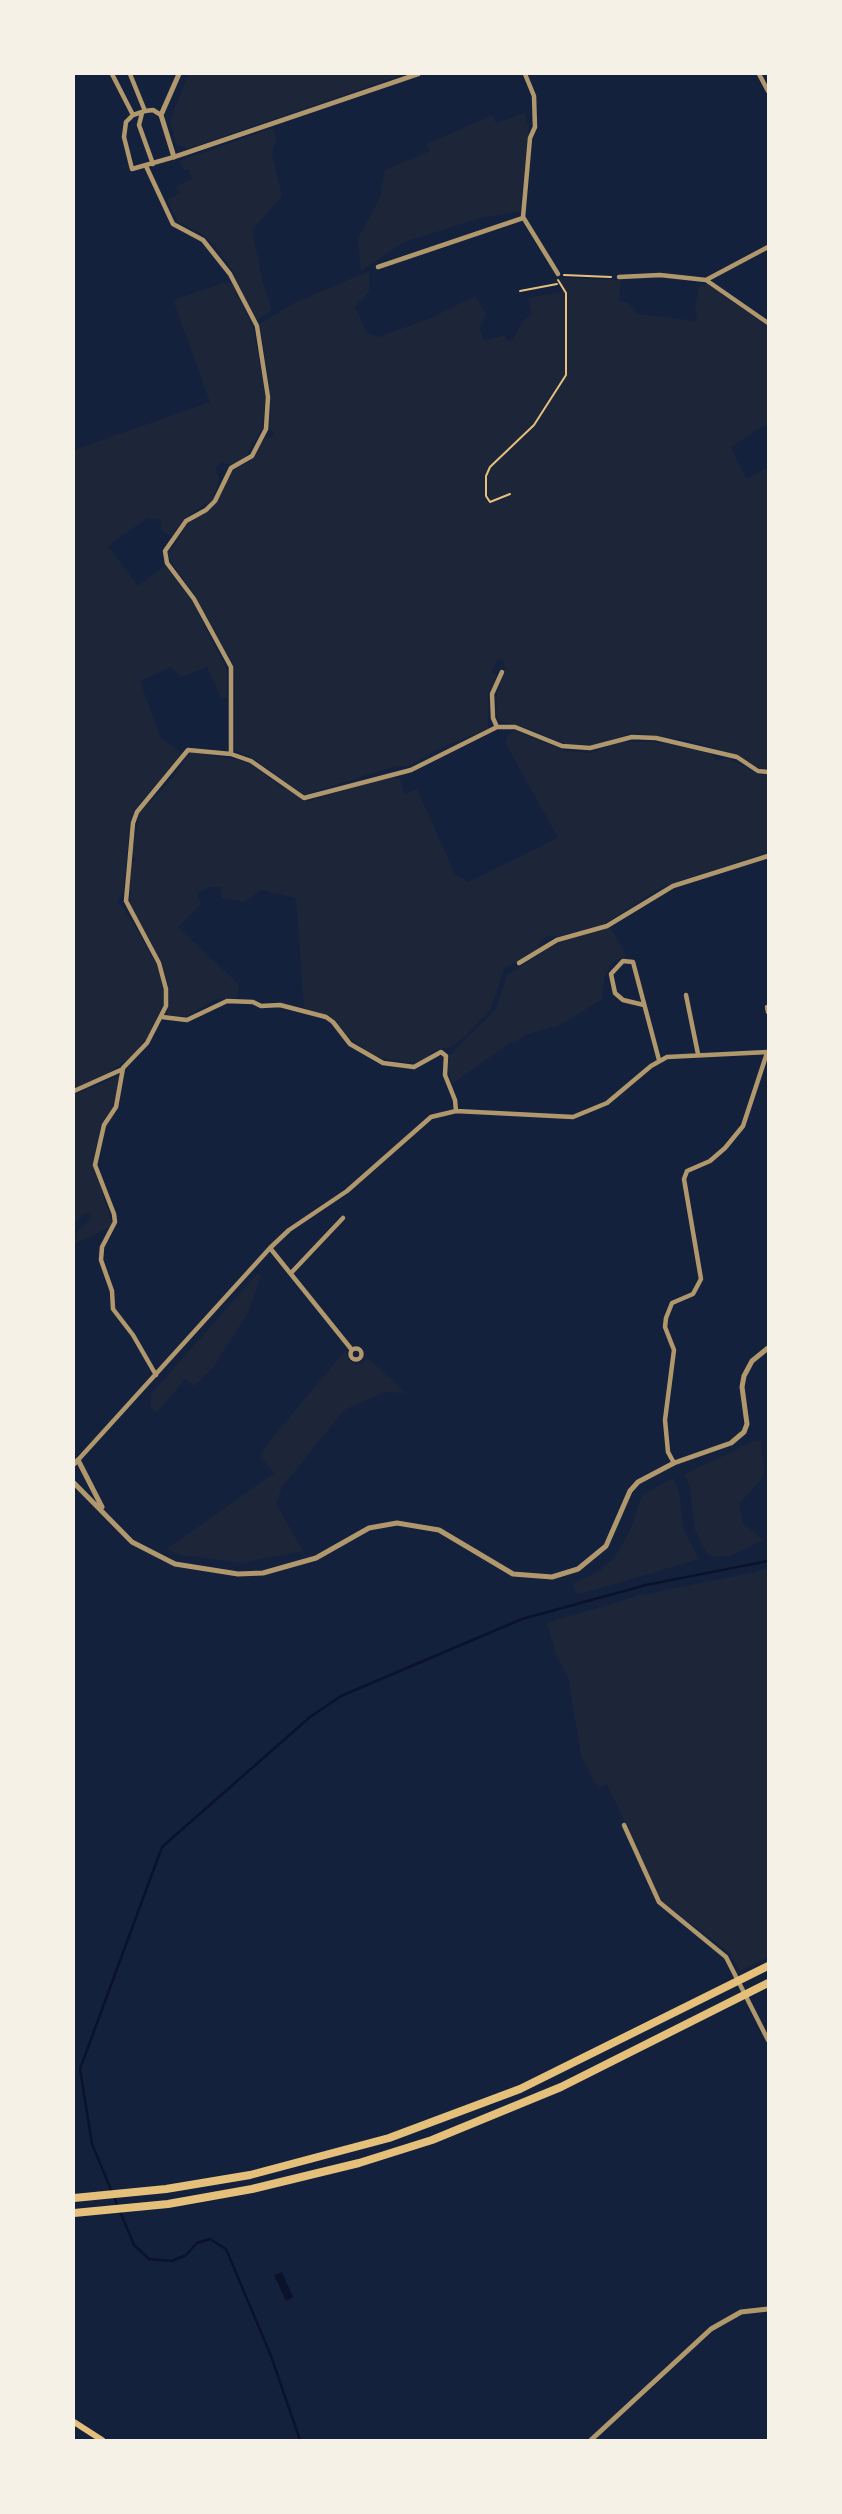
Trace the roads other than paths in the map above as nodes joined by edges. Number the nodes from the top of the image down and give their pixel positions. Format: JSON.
{"nodes":[{"id":1,"x":113,"y":74,"type":"edge"},
{"id":2,"x":130,"y":74,"type":"edge"},
{"id":3,"x":179,"y":74,"type":"edge"},
{"id":4,"x":418,"y":74,"type":"edge"},
{"id":5,"x":525,"y":74,"type":"edge"},
{"id":6,"x":758,"y":74,"type":"edge"},
{"id":7,"x":768,"y":91,"type":"edge"},
{"id":8,"x":144,"y":111,"type":"junction"},
{"id":9,"x":133,"y":115,"type":"junction"},
{"id":10,"x":162,"y":115,"type":"junction"},
{"id":11,"x":174,"y":158,"type":"junction"},
{"id":12,"x":153,"y":164,"type":"junction"},
{"id":13,"x":146,"y":166,"type":"junction"},
{"id":14,"x":523,"y":218,"type":"junction"},
{"id":15,"x":768,"y":247,"type":"edge"},
{"id":16,"x":378,"y":267,"type":"dead end"},
{"id":17,"x":558,"y":274,"type":"road end"},
{"id":18,"x":619,"y":277,"type":"road end"},
{"id":19,"x":706,"y":280,"type":"junction"},
{"id":20,"x":768,"y":323,"type":"edge"},
{"id":21,"x":502,"y":672,"type":"dead end"},
{"id":22,"x":497,"y":727,"type":"junction"},
{"id":23,"x":231,"y":754,"type":"junction"},
{"id":24,"x":768,"y":772,"type":"edge"},
{"id":25,"x":768,"y":856,"type":"edge"},
{"id":26,"x":519,"y":963,"type":"dead end"},
{"id":27,"x":685,"y":996,"type":"dead end"},
{"id":28,"x":644,"y":1005,"type":"junction"},
{"id":29,"x":161,"y":1017,"type":"junction"},
{"id":30,"x":768,"y":1052,"type":"edge"},
{"id":31,"x":698,"y":1055,"type":"junction"},
{"id":32,"x":659,"y":1060,"type":"junction"},
{"id":33,"x":124,"y":1068,"type":"junction"},
{"id":34,"x":74,"y":1091,"type":"edge"},
{"id":35,"x":456,"y":1111,"type":"junction"},
{"id":36,"x":343,"y":1218,"type":"dead end"},
{"id":37,"x":270,"y":1248,"type":"junction"},
{"id":38,"x":290,"y":1273,"type":"junction"},
{"id":39,"x":768,"y":1348,"type":"edge"},
{"id":40,"x":352,"y":1350,"type":"dead end"},
{"id":41,"x":156,"y":1375,"type":"junction"},
{"id":42,"x":76,"y":1462,"type":"edge"},
{"id":43,"x":674,"y":1463,"type":"junction"},
{"id":44,"x":74,"y":1483,"type":"edge"},
{"id":45,"x":107,"y":1516,"type":"junction"},
{"id":46,"x":624,"y":1825,"type":"dead end"},
{"id":47,"x":768,"y":1966,"type":"edge"},
{"id":48,"x":768,"y":1983,"type":"edge"},
{"id":49,"x":768,"y":2040,"type":"edge"},
{"id":50,"x":74,"y":2197,"type":"edge"},
{"id":51,"x":74,"y":2213,"type":"edge"},
{"id":52,"x":768,"y":2309,"type":"edge"},
{"id":53,"x":74,"y":2422,"type":"edge"},
{"id":54,"x":102,"y":2441,"type":"edge"},
{"id":55,"x":592,"y":2441,"type":"edge"}],
"edges":[{"from":1,"to":9,"type":"street"},
{"from":2,"to":8,"type":"street"},
{"from":3,"to":10,"type":"street"},
{"from":4,"to":11,"type":"street"},
{"from":5,"to":14,"type":"street"},
{"from":6,"to":7,"type":"street"},
{"from":8,"to":9,"type":"street"},
{"from":8,"to":10,"type":"street"},
{"from":8,"to":12,"type":"street"},
{"from":9,"to":13,"type":"street"},
{"from":10,"to":11,"type":"street"},
{"from":11,"to":12,"type":"street"},
{"from":12,"to":13,"type":"street"},
{"from":13,"to":23,"type":"street"},
{"from":14,"to":16,"type":"street"},
{"from":14,"to":17,"type":"street"},
{"from":15,"to":19,"type":"street"},
{"from":18,"to":19,"type":"street"},
{"from":19,"to":20,"type":"street"},
{"from":21,"to":22,"type":"street"},
{"from":22,"to":23,"type":"street"},
{"from":22,"to":24,"type":"street"},
{"from":23,"to":29,"type":"street"},
{"from":25,"to":26,"type":"street"},
{"from":27,"to":31,"type":"street"},
{"from":28,"to":28,"type":"street"},
{"from":28,"to":32,"type":"street"},
{"from":29,"to":33,"type":"street"},
{"from":29,"to":35,"type":"street"},
{"from":30,"to":31,"type":"street"},
{"from":30,"to":43,"type":"street"},
{"from":31,"to":32,"type":"street"},
{"from":32,"to":35,"type":"street"},
{"from":33,"to":34,"type":"street"},
{"from":33,"to":41,"type":"street"},
{"from":35,"to":37,"type":"street"},
{"from":36,"to":38,"type":"street"},
{"from":37,"to":38,"type":"street"},
{"from":37,"to":41,"type":"street"},
{"from":38,"to":40,"type":"street"},
{"from":39,"to":43,"type":"street"},
{"from":41,"to":42,"type":"street"},
{"from":42,"to":45,"type":"street"},
{"from":43,"to":45,"type":"street"},
{"from":44,"to":45,"type":"street"},
{"from":46,"to":49,"type":"street"},
{"from":47,"to":50,"type":"highway"},
{"from":48,"to":51,"type":"highway"},
{"from":52,"to":55,"type":"street"},
{"from":53,"to":54,"type":"main road"}]}
